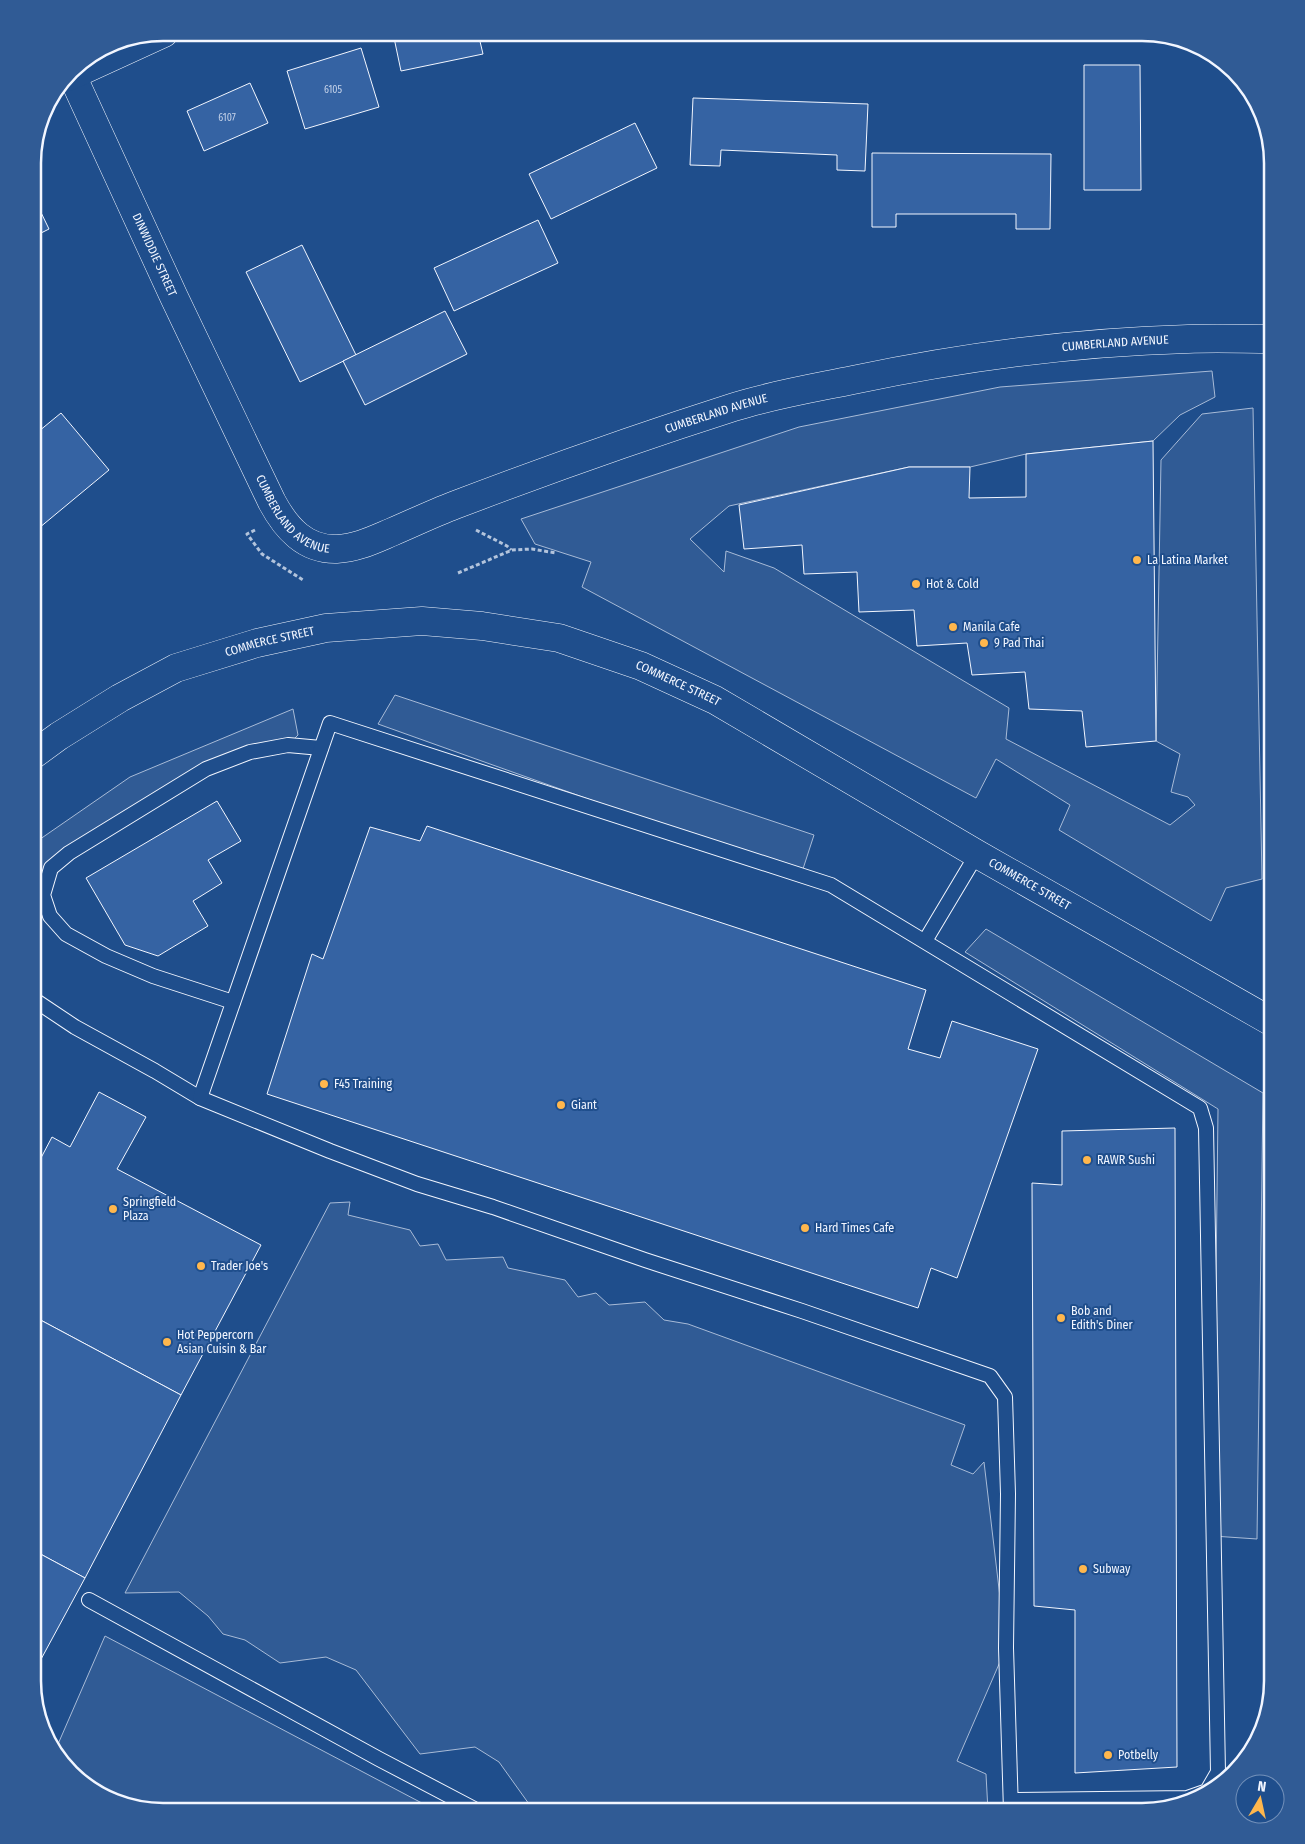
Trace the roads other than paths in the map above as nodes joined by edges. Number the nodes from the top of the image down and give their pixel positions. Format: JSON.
{"nodes":[{"id":1,"x":135,"y":45,"type":"edge"},
{"id":2,"x":92,"y":65,"type":"edge"},
{"id":3,"x":73,"y":82,"type":"edge"},
{"id":4,"x":1264,"y":339,"type":"edge"},
{"id":5,"x":240,"y":436,"type":"joint"},
{"id":6,"x":321,"y":748,"type":"junction"},
{"id":7,"x":42,"y":749,"type":"edge"},
{"id":8,"x":977,"y":854,"type":"junction"},
{"id":9,"x":925,"y":941,"type":"junction"},
{"id":10,"x":232,"y":1002,"type":"junction"},
{"id":11,"x":41,"y":1005,"type":"edge"},
{"id":12,"x":1264,"y":1017,"type":"edge"},
{"id":13,"x":200,"y":1098,"type":"junction"},
{"id":14,"x":89,"y":1600,"type":"dead end"},
{"id":15,"x":1215,"y":1778,"type":"edge"},
{"id":16,"x":1174,"y":1799,"type":"edge"},
{"id":17,"x":461,"y":1802,"type":"edge"},
{"id":18,"x":1011,"y":1803,"type":"edge"},
{"id":19,"x":1078,"y":1803,"type":"edge"}],
"edges":[{"from":1,"to":2,"type":"street"},
{"from":3,"to":5,"type":"street","name":"DINWIDDIE STREET"},
{"from":4,"to":5,"type":"street","name":"CUMBERLAND AVENUE"},
{"from":6,"to":9,"type":"lane"},
{"from":6,"to":10,"type":"lane"},
{"from":6,"to":10,"type":"lane"},
{"from":7,"to":8,"type":"street","name":"COMMERCE STREET"},
{"from":8,"to":9,"type":"lane"},
{"from":8,"to":12,"type":"street","name":"COMMERCE STREET"},
{"from":9,"to":15,"type":"lane"},
{"from":10,"to":13,"type":"lane"},
{"from":11,"to":13,"type":"lane"},
{"from":13,"to":18,"type":"lane"},
{"from":14,"to":17,"type":"lane"},
{"from":16,"to":19,"type":"lane"}]}
